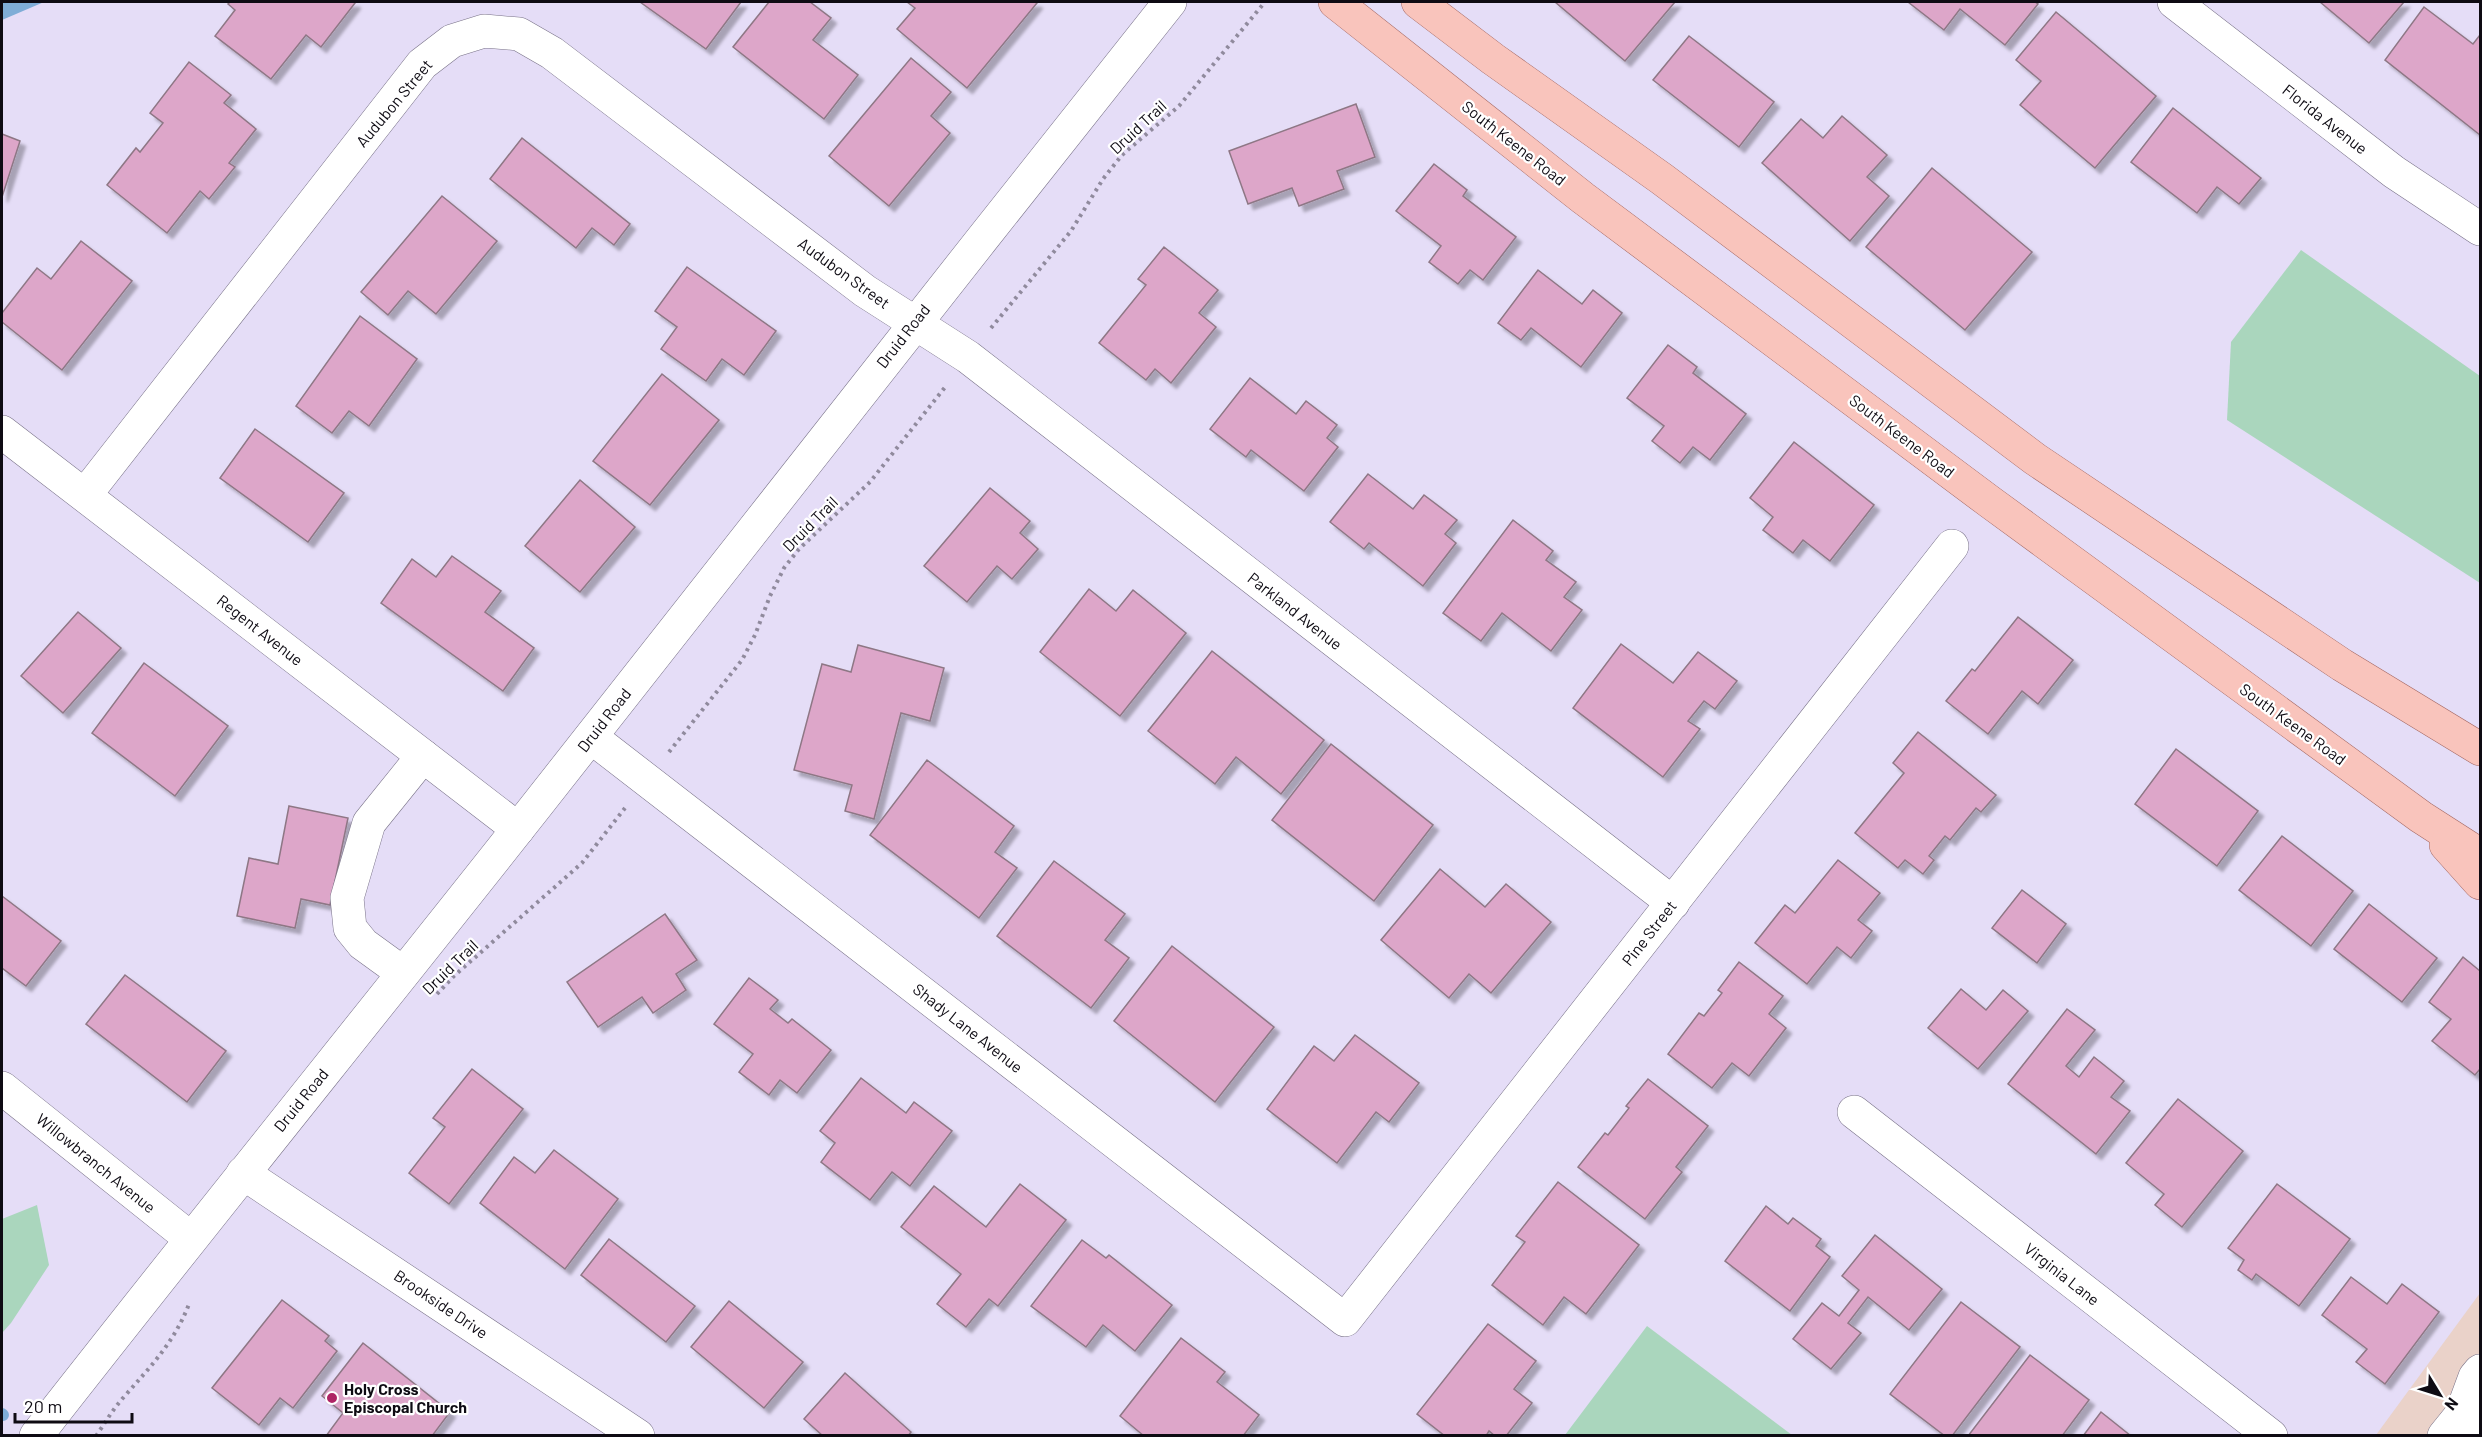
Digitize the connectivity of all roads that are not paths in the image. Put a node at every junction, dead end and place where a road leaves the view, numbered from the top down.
1 (1170, 2) edge
2 (1335, 2) edge
3 (1418, 2) edge
4 (2174, 2) edge
5 (2481, 229) edge
6 (915, 322) junction
7 (2, 432) edge
8 (84, 495) junction
9 (1952, 546) dead end
10 (591, 737) junction
11 (2481, 749) edge
12 (423, 756) junction
13 (2421, 817) junction
14 (518, 829) junction
15 (2481, 855) edge
16 (2481, 883) edge
17 (1673, 903) junction
18 (403, 973) junction
19 (2, 1088) edge
20 (1854, 1112) dead end
21 (243, 1173) junction
22 (190, 1238) junction
23 (1345, 1320) joint
24 (2481, 1371) edge
25 (2462, 1427) edge
26 (36, 1436) edge
27 (638, 1436) edge
28 (2271, 1436) edge

1 - 6 street, Druid Road
2 - 13 main road, South Keene Road
3 - 11 main road
4 - 5 street, Florida Avenue
6 - 8 street, Audubon Street
6 - 10 street, Druid Road
6 - 17 street, Parkland Avenue
7 - 8 street, Regent Avenue
8 - 12 street, Regent Avenue
9 - 17 street, Pine Street
10 - 14 street, Druid Road
10 - 23 street, Shady Lane Avenue
12 - 14 street, Regent Avenue
12 - 18 street
13 - 15 main road, South Keene Road
13 - 16 main road
14 - 18 street, Druid Road
17 - 23 street, Pine Street
18 - 21 street, Druid Road
19 - 22 street, Willowbranch Avenue
20 - 28 street, Virginia Lane
21 - 22 street, Druid Road
21 - 27 street, Brookside Drive
22 - 26 street, Druid Road
24 - 25 street

